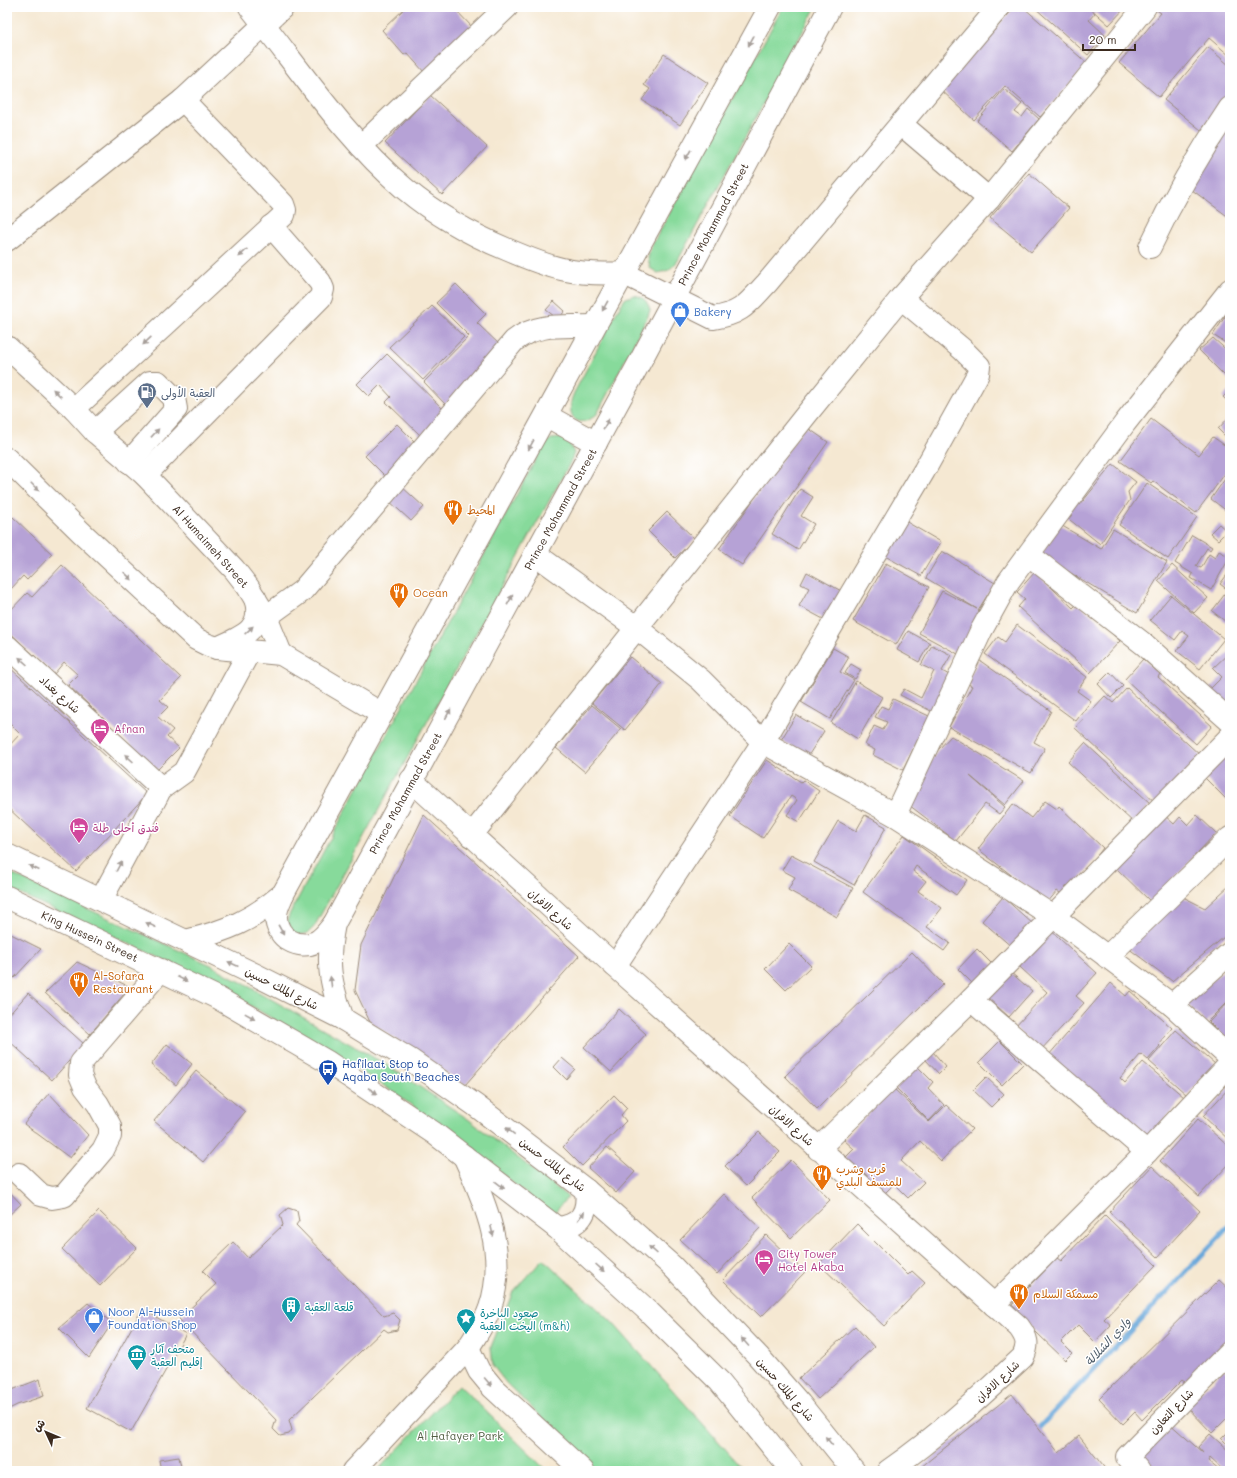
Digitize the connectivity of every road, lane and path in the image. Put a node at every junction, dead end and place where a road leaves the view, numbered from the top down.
1 (250, 7) edge
2 (283, 7) edge
3 (507, 7) edge
4 (770, 7) edge
5 (830, 7) edge
6 (998, 7) edge
7 (1145, 7) edge
8 (264, 24) junction
9 (183, 100) junction
10 (1230, 108) edge
11 (901, 124) junction
12 (361, 146) junction
13 (989, 199) junction
14 (271, 226) junction
15 (7, 240) edge
16 (1150, 247) dead end
17 (623, 273) junction
18 (1230, 290) edge
19 (673, 298) junction
20 (901, 298) junction
21 (594, 326) junction
22 (7, 347) edge
23 (74, 408) junction
24 (546, 416) junction
25 (95, 432) junction
26 (596, 442) junction
27 (7, 459) edge
28 (137, 468) junction
29 (535, 554) junction
30 (1029, 556) junction
31 (254, 596) junction
32 (266, 617) junction
33 (636, 628) junction
34 (7, 646) edge
35 (217, 648) junction
36 (249, 652) junction
37 (280, 654) junction
38 (382, 714) junction
39 (1230, 721) edge
40 (1230, 737) edge
41 (763, 742) junction
42 (411, 780) junction
43 (159, 790) junction
44 (895, 815) junction
45 (471, 836) junction
46 (1230, 838) edge
47 (7, 855) edge
48 (283, 894) junction
49 (7, 897) edge
50 (100, 900) junction
51 (1054, 917) junction
52 (334, 924) junction
53 (186, 941) junction
54 (1230, 953) edge
55 (1108, 957) junction
56 (615, 966) junction
57 (161, 970) junction
58 (971, 1000) junction
59 (1172, 1005) junction
60 (343, 1019) junction
61 (1230, 1058) edge
62 (1230, 1064) edge
63 (818, 1149) junction
64 (1147, 1152) junction
65 (464, 1156) junction
66 (19, 1174) dead end
67 (586, 1190) junction
68 (556, 1228) junction
69 (994, 1305) junction
70 (468, 1348) junction
71 (1230, 1352) edge
72 (353, 1471) edge
73 (583, 1471) edge
74 (792, 1471) edge
75 (854, 1471) edge
76 (888, 1471) edge
77 (1139, 1471) edge

1 - 8 main road
2 - 8 main road
3 - 12 main road
4 -> 17 main road
5 - 19 main road, Prince Mohammad Street
6 - 11 main road
7 - 13 main road
8 - 9 main road
8 - 12 main road
9 - 14 main road
9 - 15 main road
10 - 16 main road
11 - 13 main road
11 - 19 main road
12 - 17 main road
13 - 20 main road
14 -> 23 main road
14 - 28 main road
17 - 19 main road
17 -> 21 main road
18 - 30 main road
26 -> 19 main road, Prince Mohammad Street
20 - 33 main road
20 - 41 main road
21 - 24 main road
21 - 32 main road
23 -> 22 main road, Al Humaimeh Street
23 - 25 main road, Al Humaimeh Street
24 - 26 main road
24 -> 38 main road
25 - 28 main road, Al Humaimeh Street
28 -> 25 main road
26 - 29 main road, Prince Mohammad Street
27 -> 35 main road
28 - 31 main road, Al Humaimeh Street
29 - 33 main road
42 -> 29 main road, Prince Mohammad Street
30 - 39 main road
30 - 44 main road
31 - 32 main road, Al Humaimeh Street
35 -> 31 main road
32 - 37 main road, Al Humaimeh Street
33 - 41 main road
33 - 45 main road
43 -> 34 main road, شارع بغداد
35 - 36 main road
36 - 37 main road
36 - 43 main road
37 - 38 main road
38 - 48 main road
40 - 51 main road
41 - 44 main road
41 - 56 main road
42 - 45 main road, شارع الافران
42 - 52 main road, Prince Mohammad Street
50 -> 43 main road
44 - 51 main road
45 - 56 main road, شارع الافران
46 - 55 main road
50 -> 47 main road
48 -> 52 main road
48 - 53 main road
49 - 57 main road, King Hussein Street
53 -> 50 main road
51 - 55 main road
51 - 58 main road
60 -> 52 main road, Prince Mohammad Street
60 -> 53 main road, شارع الملك حسين
54 - 59 main road
55 - 59 main road
56 - 63 main road, شارع الافران
57 -> 65 main road, King Hussein Street
57 - 66 main road
58 - 63 main road
58 - 64 main road
59 - 61 main road
67 -> 60 main road, شارع الملك حسين
62 - 64 main road
63 - 69 main road, شارع الافران
64 - 69 main road
65 -> 68 main road
65 -> 70 main road
68 -> 67 main road
75 -> 67 main road, شارع الملك حسين
68 -> 74 main road
69 - 76 main road, شارع الافران
70 - 72 main road
70 -> 73 main road
71 - 77 main road, شارع التعاون

